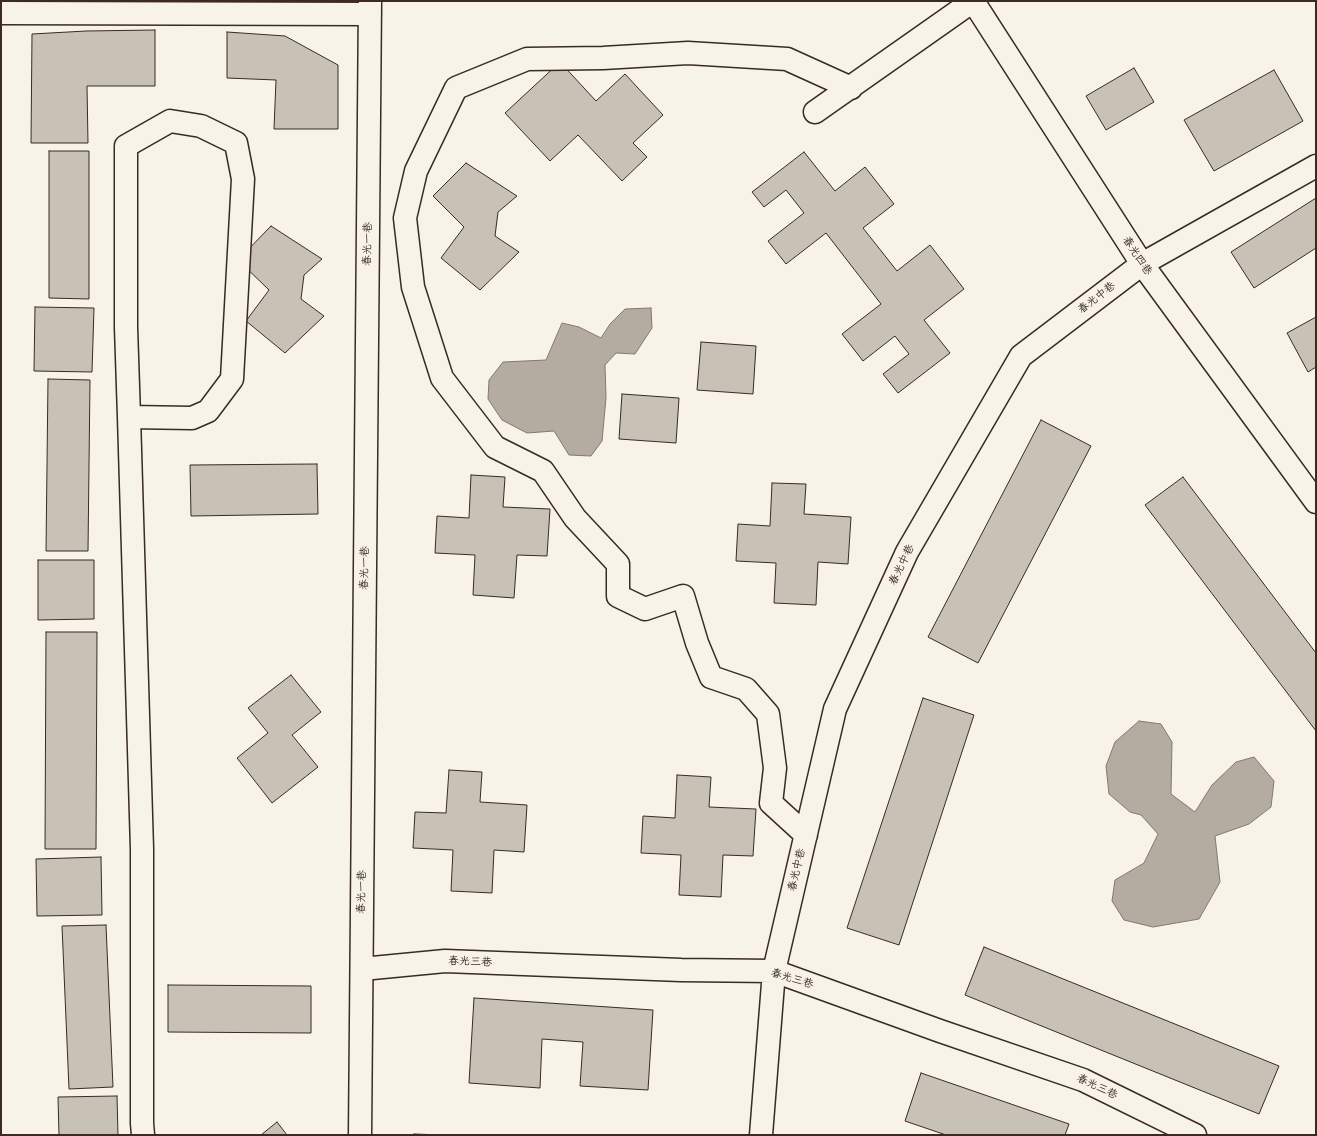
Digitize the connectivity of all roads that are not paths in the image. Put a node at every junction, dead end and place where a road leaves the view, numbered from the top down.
1 (973, 1) edge
2 (370, 7) edge
3 (1, 13) edge
4 (851, 88) junction
5 (815, 112) dead end
6 (1316, 166) edge
7 (1142, 264) junction
8 (128, 418) junction
9 (1316, 502) edge
10 (806, 835) junction
11 (362, 969) junction
12 (774, 971) junction
13 (143, 1135) edge
14 (360, 1135) edge
15 (761, 1135) edge
16 (1195, 1135) edge

1 - 4 street
1 - 7 street, 春光四巷
2 - 3 street
2 - 11 street, 春光一巷
4 - 5 street
4 - 10 street
6 - 7 street, 春光中巷
7 - 9 street, 春光四巷
7 - 10 street, 春光中巷
8 - 8 street
8 - 13 street
10 - 12 street, 春光中巷
11 - 12 street, 春光三巷
11 - 14 street, 春光一巷
12 - 15 street, 春光中巷
12 - 16 street, 春光三巷

